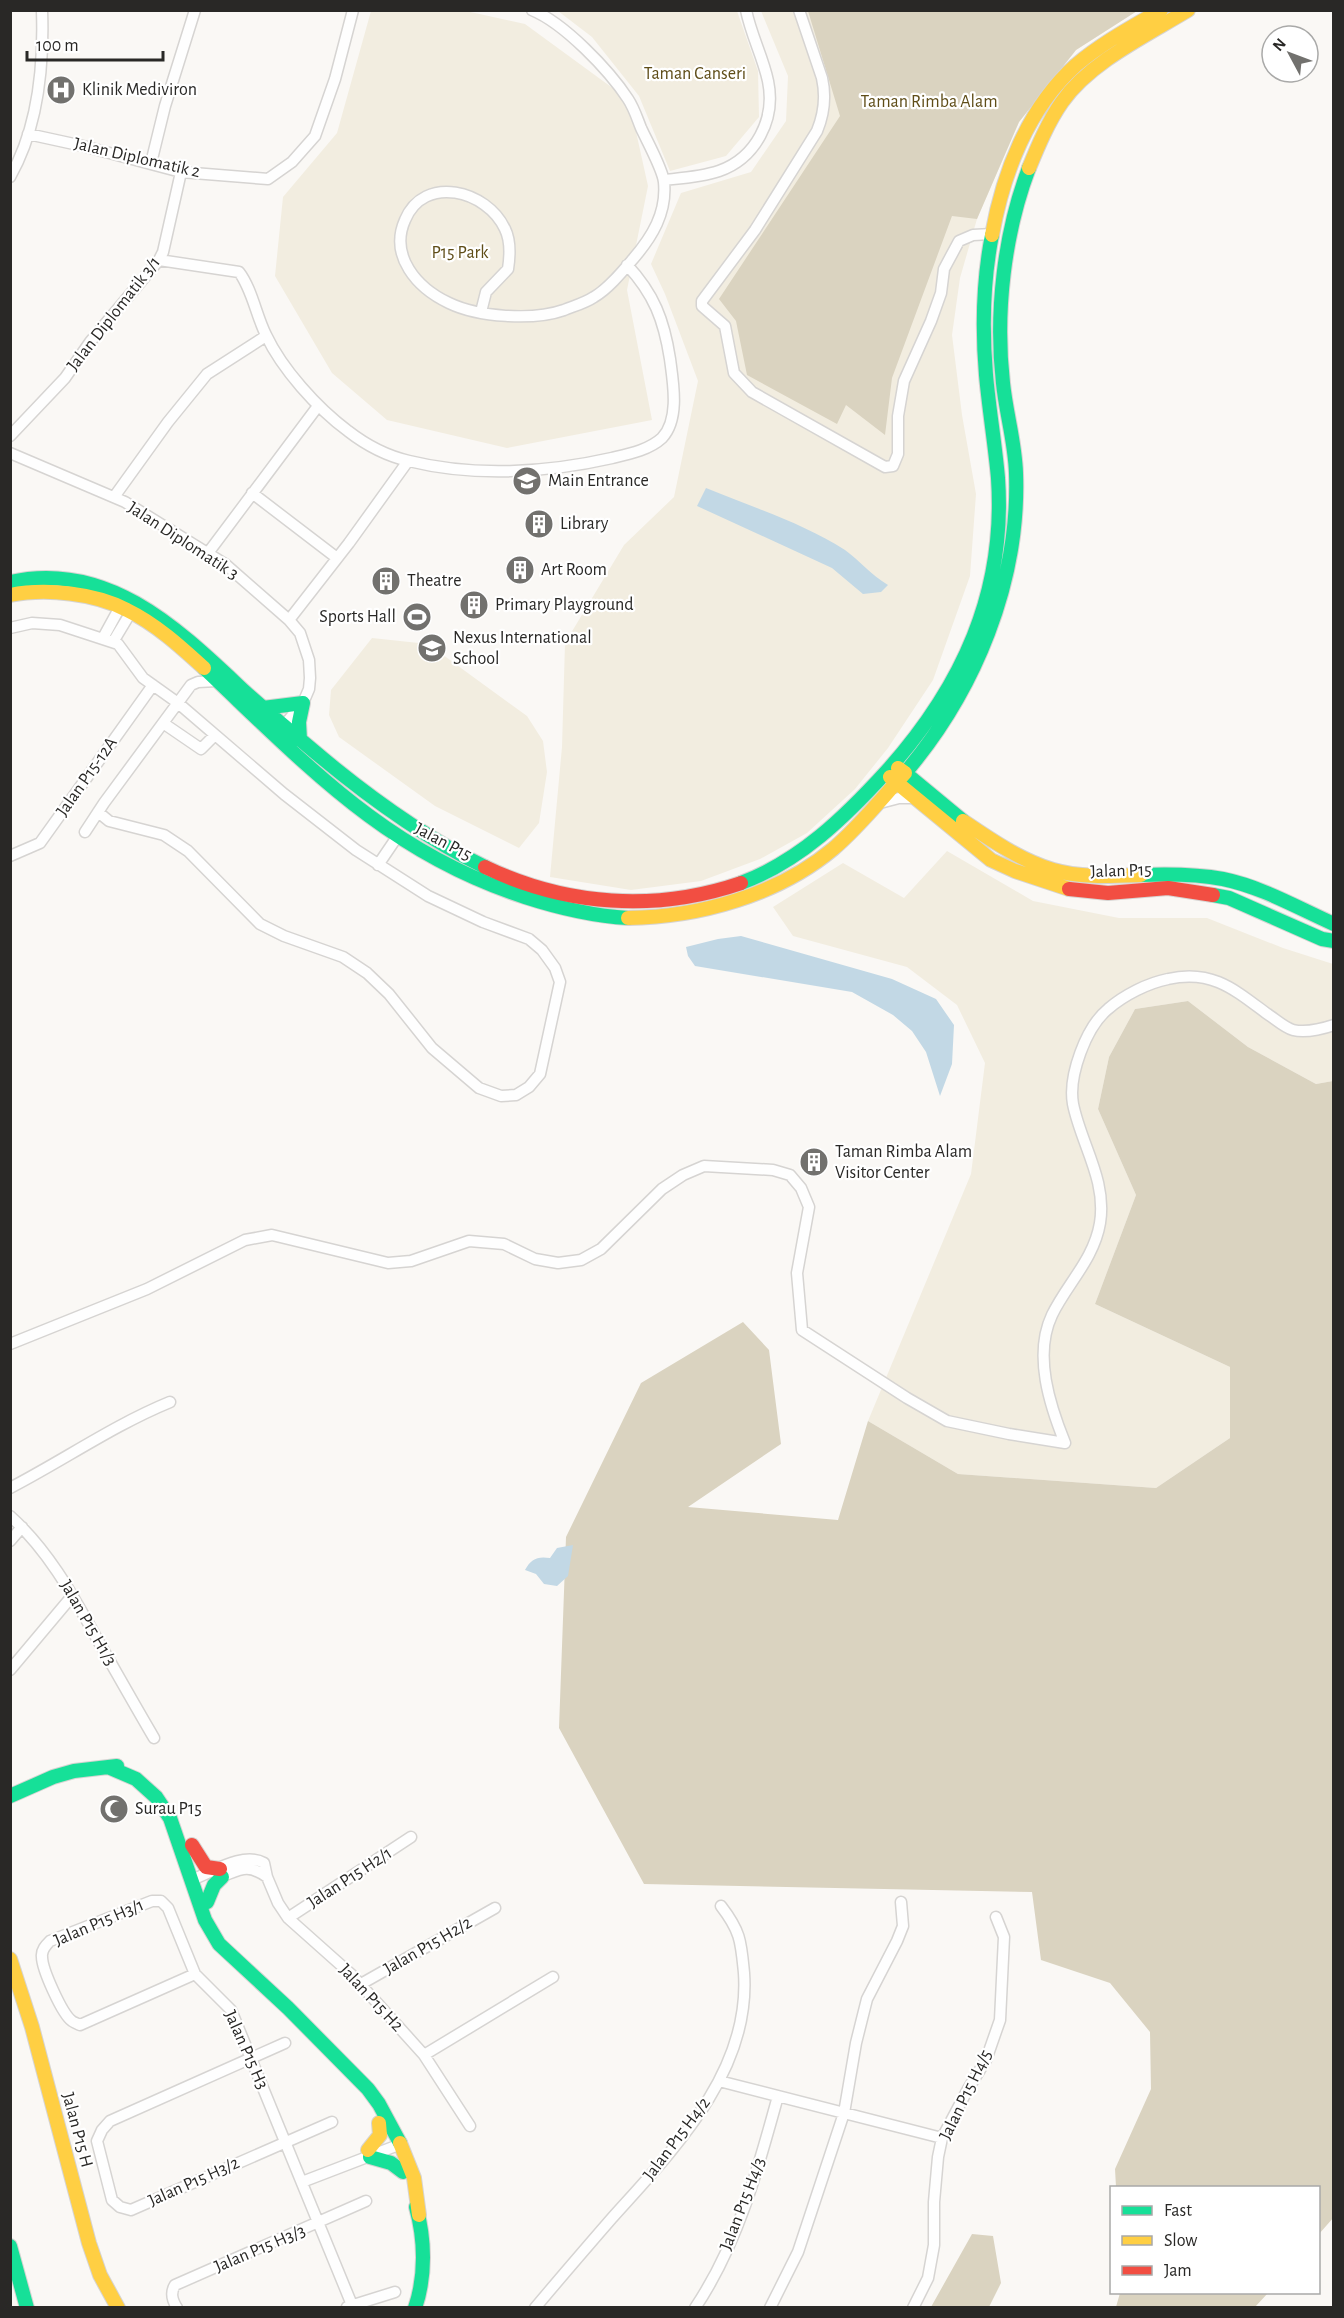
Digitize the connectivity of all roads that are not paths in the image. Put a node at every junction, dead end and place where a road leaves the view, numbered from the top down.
1 (42, 10) edge
2 (195, 10) edge
3 (353, 10) edge
4 (532, 10) edge
5 (746, 10) edge
6 (799, 10) edge
7 (1161, 10) edge
8 (1188, 10) edge
9 (28, 134) junction
10 (151, 163) junction
11 (181, 172) junction
12 (10, 177) edge
13 (664, 180) junction
14 (1003, 184) junction
15 (1023, 187) junction
16 (992, 234) junction
17 (159, 260) junction
18 (627, 265) junction
19 (481, 312) junction
20 (266, 336) junction
21 (318, 406) junction
22 (10, 436) edge
23 (10, 453) edge
24 (408, 461) junction
25 (252, 493) junction
26 (114, 497) junction
27 (208, 553) junction
28 (337, 558) junction
29 (10, 582) edge
30 (10, 595) edge
31 (993, 606) junction
32 (126, 610) junction
33 (289, 620) junction
34 (10, 628) edge
35 (108, 640) junction
36 (217, 681) junction
37 (153, 685) junction
38 (303, 703) junction
39 (178, 704) junction
40 (263, 708) junction
41 (163, 723) junction
42 (279, 731) junction
43 (215, 735) junction
44 (300, 740) junction
45 (918, 758) junction
46 (895, 773) junction
47 (918, 794) junction
48 (876, 804) junction
49 (98, 812) junction
50 (85, 832) dead end
51 (397, 837) junction
52 (10, 856) edge
53 (378, 865) junction
54 (549, 898) junction
55 (1334, 924) edge
56 (1334, 941) edge
57 (1334, 1025) edge
58 (10, 1344) edge
59 (170, 1402) dead end
60 (10, 1488) edge
61 (10, 1516) edge
62 (22, 1527) junction
63 (10, 1541) edge
64 (73, 1595) junction
65 (10, 1670) edge
66 (153, 1738) dead end
67 (108, 1767) junction
68 (10, 1796) edge
69 (411, 1837) dead end
70 (192, 1845) junction
71 (221, 1873) junction
72 (196, 1882) junction
73 (161, 1901) joint
74 (207, 1902) junction
75 (901, 1902) dead end
76 (721, 1906) dead end
77 (495, 1908) dead end
78 (996, 1917) dead end
79 (288, 1918) junction
80 (10, 1959) edge
81 (238, 1962) junction
82 (195, 1974) junction
83 (553, 1977) dead end
84 (361, 1984) junction
85 (285, 2043) dead end
86 (424, 2055) junction
87 (250, 2059) junction
88 (344, 2066) junction
89 (719, 2081) junction
90 (778, 2096) junction
91 (844, 2113) junction
92 (332, 2122) dead end
93 (380, 2123) junction
94 (470, 2126) dead end
95 (942, 2138) junction
96 (285, 2142) junction
97 (396, 2142) junction
98 (369, 2154) junction
99 (402, 2172) junction
100 (301, 2179) junction
101 (366, 2201) dead end
102 (419, 2215) junction
103 (318, 2223) junction
104 (10, 2246) edge
105 (10, 2275) edge
106 (395, 2292) dead end
107 (349, 2306) edge
108 (17, 2307) edge
109 (27, 2307) edge
110 (118, 2307) edge
111 (177, 2307) edge
112 (415, 2307) edge
113 (535, 2307) edge
114 (695, 2307) edge
115 (770, 2307) edge
116 (913, 2307) edge

1 - 9 street
2 - 10 street
3 - 11 street, Jalan Diplomatik 2
4 - 13 street
5 - 13 street
6 - 16 street
7 - 14 street
8 - 15 street
9 - 10 street, Jalan Diplomatik 2
9 - 12 street
10 - 11 street, Jalan Diplomatik 2
11 - 17 street, Jalan Diplomatik 3/1
13 - 18 street
14 - 15 street
14 - 16 street
15 - 31 street
16 - 31 street
17 - 20 street
17 - 22 street, Jalan Diplomatik 3/1
18 - 19 street
18 - 24 street
19 - 19 street
20 - 21 street
20 - 26 street
21 - 24 street
21 - 25 street
23 - 26 street, Jalan Diplomatik 3
24 - 28 street
25 - 27 street
25 - 28 street
26 - 27 street, Jalan Diplomatik 3
27 - 33 street, Jalan Diplomatik 3
28 - 33 street
29 - 40 street, Jalan P15
30 - 32 street, Jalan P15
31 - 45 street
31 - 46 street
32 - 35 street
32 - 36 street, Jalan P15
33 - 38 street, Jalan Diplomatik 3
34 - 35 street
35 - 37 street
36 - 39 street
36 - 42 street, Jalan P15
37 - 39 street
37 - 52 street, Jalan P15-12A
38 - 40 street
38 - 42 street, Jalan Diplomatik 3
38 - 44 street
39 - 41 street
39 - 43 street
40 - 42 street, Jalan P15
41 - 43 street
41 - 49 street
42 - 44 street, Jalan P15
42 - 51 street, Jalan P15
43 - 53 street
44 - 54 street, Jalan P15
45 - 46 street
45 - 47 street
46 - 47 street, Jalan P15
46 - 48 street, Jalan P15
46 - 54 street, Jalan P15
47 - 48 street
47 - 55 street, Jalan P15
47 - 56 street, Jalan P15
48 - 54 street, Jalan P15
49 - 50 street
49 - 53 street
51 - 53 street
51 - 54 street, Jalan P15
57 - 58 street
59 - 60 street
61 - 62 street, Jalan P15 H1/3
62 - 63 street
62 - 64 street, Jalan P15 H1/3
64 - 65 street
64 - 66 street, Jalan P15 H1/3
67 - 68 street
67 - 70 street
67 - 72 street
69 - 79 street, Jalan P15 H2/1
70 - 71 street
70 - 72 street
71 - 72 street, Jalan P15 H2
71 - 74 street
71 - 79 street, Jalan P15 H2
72 - 74 street
72 - 81 street
73 - 82 street, Jalan P15 H3
73 - 82 street, Jalan P15 H3/1
74 - 81 street
75 - 91 street
76 - 89 street, Jalan P15 H4/2
77 - 84 street, Jalan P15 H2/2
78 - 95 street, Jalan P15 H4/5
79 - 84 street, Jalan P15 H2
80 - 110 street, Jalan P15 H
81 - 88 street
82 - 87 street, Jalan P15 H3
83 - 86 street
84 - 86 street, Jalan P15 H2
85 - 87 street, Jalan P15 H3/2
86 - 94 street, Jalan P15 H2
87 - 96 street, Jalan P15 H3
87 - 96 street, Jalan P15 H3/2
88 - 93 street
88 - 97 street
89 - 90 street
89 - 113 street, Jalan P15 H4/2
90 - 91 street
90 - 114 street, Jalan P15 H4/3
91 - 95 street
91 - 115 street
92 - 96 street, Jalan P15 H3/2
93 - 97 street
93 - 98 street
95 - 116 street, Jalan P15 H4/5
96 - 100 street, Jalan P15 H3
97 - 98 street
97 - 99 street
97 - 102 street
98 - 99 street
98 - 100 street
99 - 102 street
100 - 103 street, Jalan P15 H3
101 - 103 street, Jalan P15 H3/3
102 - 112 street
103 - 107 street, Jalan P15 H3
103 - 111 street, Jalan P15 H3/3
104 - 109 street
105 - 108 street
106 - 107 street

